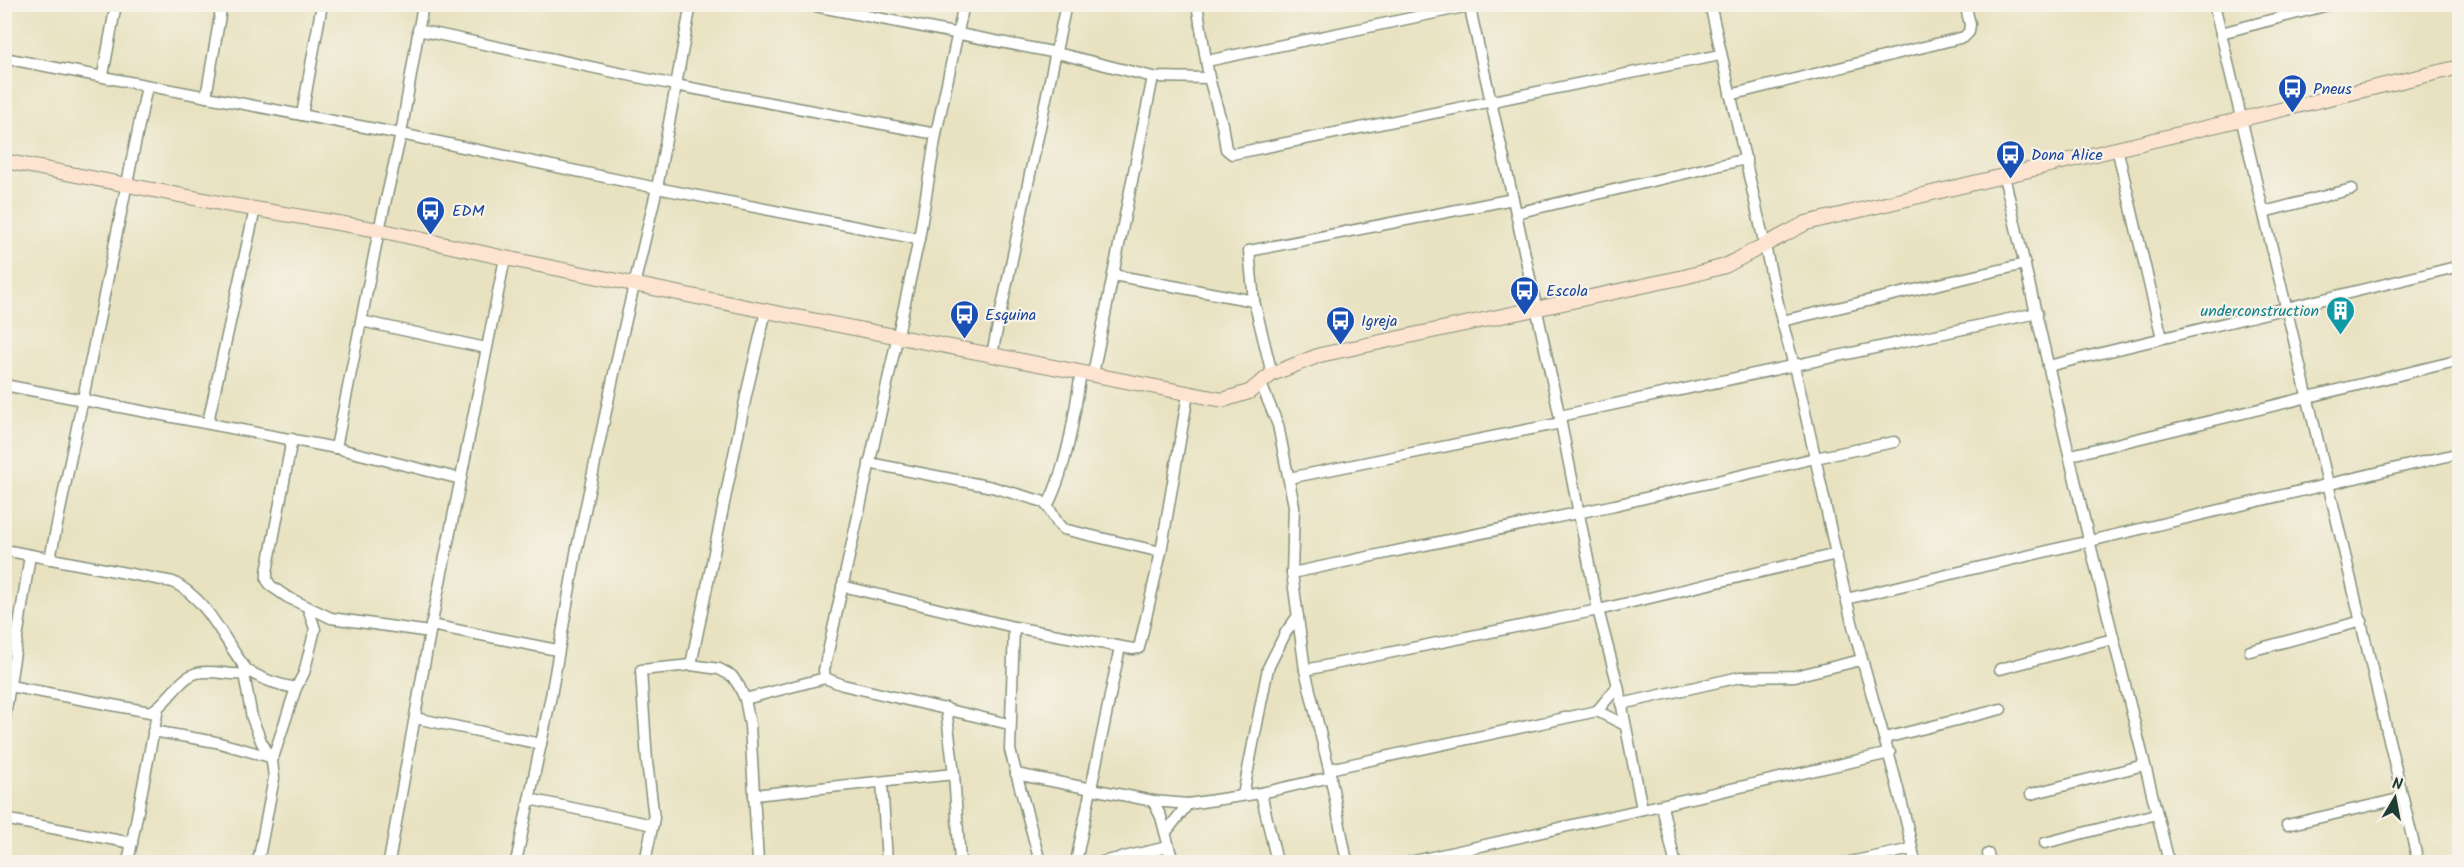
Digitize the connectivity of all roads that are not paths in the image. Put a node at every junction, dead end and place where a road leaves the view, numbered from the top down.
1 (116, 4) edge
2 (222, 4) edge
3 (322, 4) edge
4 (423, 4) edge
5 (691, 4) edge
6 (805, 4) edge
7 (964, 4) edge
8 (1066, 4) edge
9 (1197, 4) edge
10 (1710, 4) edge
11 (1965, 4) edge
12 (2214, 4) edge
13 (2332, 4) edge
14 (1472, 5) edge
15 (854, 10) edge
16 (418, 30) junction
17 (2221, 33) junction
18 (958, 35) junction
19 (1057, 54) junction
20 (1720, 55) junction
21 (4, 58) edge
22 (1207, 61) junction
23 (2460, 67) edge
24 (103, 75) junction
25 (1153, 77) junction
26 (1209, 78) junction
27 (675, 85) junction
28 (147, 86) junction
29 (1730, 95) junction
30 (206, 97) junction
31 (1491, 101) junction
32 (302, 115) junction
33 (2241, 119) junction
34 (400, 134) junction
35 (936, 134) junction
36 (2117, 148) junction
37 (1746, 159) junction
38 (4, 161) edge
39 (2004, 176) junction
40 (127, 186) junction
41 (657, 188) junction
42 (2352, 189) dead end
43 (1514, 199) junction
44 (255, 209) junction
45 (2264, 212) junction
46 (1516, 213) junction
47 (379, 230) junction
48 (919, 238) junction
49 (1766, 245) junction
50 (505, 258) junction
51 (2025, 264) junction
52 (2460, 266) edge
53 (1113, 275) junction
54 (634, 283) junction
55 (1254, 301) junction
56 (1536, 308) junction
57 (2287, 310) junction
58 (766, 311) junction
59 (2037, 313) junction
60 (361, 321) junction
61 (1782, 321) junction
62 (896, 336) junction
63 (2162, 338) junction
64 (486, 348) junction
65 (992, 354) junction
66 (2460, 360) edge
67 (1794, 365) junction
68 (2048, 366) junction
69 (1087, 373) junction
70 (1272, 374) junction
71 (1261, 384) junction
72 (4, 386) edge
73 (1188, 394) junction
74 (2307, 396) junction
75 (81, 400) junction
76 (1561, 420) junction
77 (208, 422) junction
78 (292, 439) junction
79 (1894, 442) dead end
80 (336, 448) junction
81 (2460, 453) edge
82 (2070, 455) junction
83 (1815, 458) junction
84 (869, 463) junction
85 (1289, 478) junction
86 (461, 479) junction
87 (2328, 484) junction
88 (1048, 505) junction
89 (1578, 513) junction
90 (2089, 540) junction
91 (4, 550) edge
92 (1161, 552) junction
93 (1837, 554) junction
94 (30, 555) junction
95 (51, 559) junction
96 (1292, 573) junction
97 (842, 586) junction
98 (1846, 599) junction
99 (308, 608) junction
100 (1598, 610) junction
101 (1298, 616) junction
102 (331, 618) junction
103 (2362, 621) junction
104 (1014, 627) junction
105 (431, 628) junction
106 (315, 629) junction
107 (2113, 639) junction
108 (1120, 647) junction
109 (557, 651) junction
110 (2250, 651) dead end
111 (1861, 660) junction
112 (691, 665) junction
113 (2000, 669) dead end
114 (1305, 670) junction
115 (246, 672) junction
116 (230, 676) junction
117 (825, 678) junction
118 (8, 686) edge
119 (1618, 686) junction
120 (296, 688) junction
121 (247, 691) junction
122 (745, 699) junction
123 (1621, 704) junction
124 (946, 708) junction
125 (158, 709) junction
126 (2001, 710) dead end
127 (1597, 711) junction
128 (415, 718) junction
129 (4, 723) edge
130 (1009, 724) junction
131 (1625, 725) junction
132 (153, 730) junction
133 (1885, 738) junction
134 (540, 744) junction
135 (1890, 753) junction
136 (271, 759) junction
137 (2144, 765) junction
138 (1330, 773) junction
139 (954, 774) junction
140 (1016, 774) junction
141 (882, 782) junction
142 (1093, 788) junction
143 (1261, 793) junction
144 (2031, 794) dead end
145 (754, 795) junction
146 (1244, 795) junction
147 (2403, 798) junction
148 (529, 799) junction
149 (1153, 801) junction
150 (1188, 804) junction
151 (1662, 806) junction
152 (1642, 809) junction
153 (2156, 814) junction
154 (4, 819) edge
155 (653, 825) junction
156 (2287, 825) dead end
157 (1166, 832) junction
158 (132, 843) junction
159 (2044, 843) dead end
160 (1168, 847) junction
161 (1912, 849) junction
162 (128, 862) edge
163 (258, 862) edge
164 (389, 862) edge
165 (516, 862) edge
166 (645, 862) edge
167 (758, 862) edge
168 (887, 862) edge
169 (960, 862) edge
170 (1040, 862) edge
171 (1076, 862) edge
172 (1102, 862) edge
173 (1173, 862) edge
174 (1276, 862) edge
175 (1347, 862) edge
176 (1410, 862) edge
177 (1675, 862) edge
178 (1850, 862) edge
179 (1915, 862) edge
180 (2169, 862) edge
181 (2418, 862) edge

1 - 24 street
2 - 30 street
3 - 32 street
4 - 16 street
5 - 27 street
6 - 15 street
7 - 18 street
8 - 19 street
9 - 22 street
10 - 20 street
11 - 29 street
12 - 17 street
13 - 17 street
14 - 22 street
14 - 31 street
15 - 18 street
16 - 27 street
16 - 34 street
17 - 33 street
18 - 19 street
18 - 35 street
19 - 25 street
19 - 65 street
20 - 29 street
20 - 31 street
21 - 24 street
22 - 26 street
23 - 33 street
24 - 28 street
25 - 26 street
25 - 53 street
26 - 31 street
27 - 35 street
27 - 41 street
28 - 30 street
28 - 40 street
29 - 37 street
30 - 32 street
31 - 43 street
32 - 34 street
33 - 36 street
33 - 45 street
34 - 41 street
34 - 47 street
35 - 48 street
36 - 39 street
36 - 63 street
37 - 46 street
37 - 49 street
38 - 40 street
39 - 49 street
39 - 51 street
40 - 44 street
40 - 75 street
41 - 48 street
41 - 54 street
42 - 45 street
43 - 46 street
43 - 55 street
44 - 47 street
44 - 77 street
45 - 57 street
46 - 56 street
47 - 50 street
47 - 60 street
48 - 62 street
49 - 56 street
49 - 61 street
50 - 54 street
50 - 64 street
51 - 59 street
51 - 61 street
52 - 57 street
53 - 55 street
53 - 69 street
54 - 58 street
54 - 109 street
55 - 70 street
56 - 70 street
56 - 76 street
57 - 63 street
57 - 74 street
58 - 62 street
58 - 112 street
59 - 67 street
59 - 68 street
60 - 64 street
60 - 80 street
61 - 67 street
62 - 65 street
62 - 84 street
63 - 68 street
64 - 86 street
65 - 69 street
66 - 74 street
67 - 76 street
67 - 83 street
68 - 82 street
69 - 73 street
69 - 88 street
70 - 71 street
71 - 73 street
71 - 85 street
72 - 75 street
73 - 92 street
74 - 82 street
74 - 87 street
75 - 77 street
75 - 95 street
76 - 85 street
76 - 89 street
77 - 78 street
78 - 80 street
78 - 99 street
79 - 83 street
80 - 86 street
81 - 87 street
82 - 90 street
83 - 89 street
83 - 93 street
84 - 88 street
84 - 97 street
85 - 96 street
86 - 105 street
87 - 90 street
87 - 103 street
88 - 92 street
89 - 96 street
89 - 100 street
90 - 98 street
90 - 107 street
91 - 94 street
92 - 108 street
93 - 98 street
93 - 100 street
94 - 95 street
94 - 118 street
95 - 115 street
96 - 101 street
97 - 104 street
97 - 117 street
98 - 111 street
99 - 102 street
99 - 106 street
100 - 114 street
100 - 119 street
101 - 114 street
101 - 146 street
102 - 105 street
102 - 106 street
103 - 110 street
103 - 147 street
104 - 108 street
104 - 130 street
105 - 109 street
105 - 128 street
106 - 120 street
107 - 113 street
107 - 137 street
108 - 142 street
109 - 134 street
111 - 123 street
111 - 133 street
112 - 122 street
112 - 155 street
114 - 138 street
115 - 116 street
115 - 120 street
115 - 121 street
116 - 121 street
116 - 125 street
117 - 122 street
117 - 124 street
118 - 125 street
118 - 129 street
119 - 123 street
119 - 127 street
120 - 136 street
121 - 136 street
122 - 145 street
123 - 131 street
124 - 130 street
124 - 139 street
125 - 132 street
126 - 133 street
127 - 131 street
127 - 138 street
128 - 134 street
128 - 164 street
130 - 140 street
131 - 152 street
132 - 136 street
132 - 158 street
133 - 135 street
134 - 148 street
135 - 151 street
135 - 161 street
136 - 163 street
137 - 144 street
137 - 153 street
138 - 143 street
138 - 175 street
139 - 141 street
139 - 169 street
140 - 142 street
140 - 170 street
141 - 145 street
141 - 168 street
142 - 149 street
142 - 171 street
143 - 146 street
143 - 174 street
145 - 167 street
146 - 150 street
147 - 156 street
147 - 181 street
148 - 155 street
148 - 165 street
149 - 150 street
149 - 157 street
150 - 157 street
151 - 152 street
151 - 177 street
152 - 176 street
153 - 159 street
153 - 180 street
154 - 158 street
155 - 166 street
157 - 160 street
158 - 162 street
160 - 172 street
160 - 173 street
161 - 178 street
161 - 179 street

